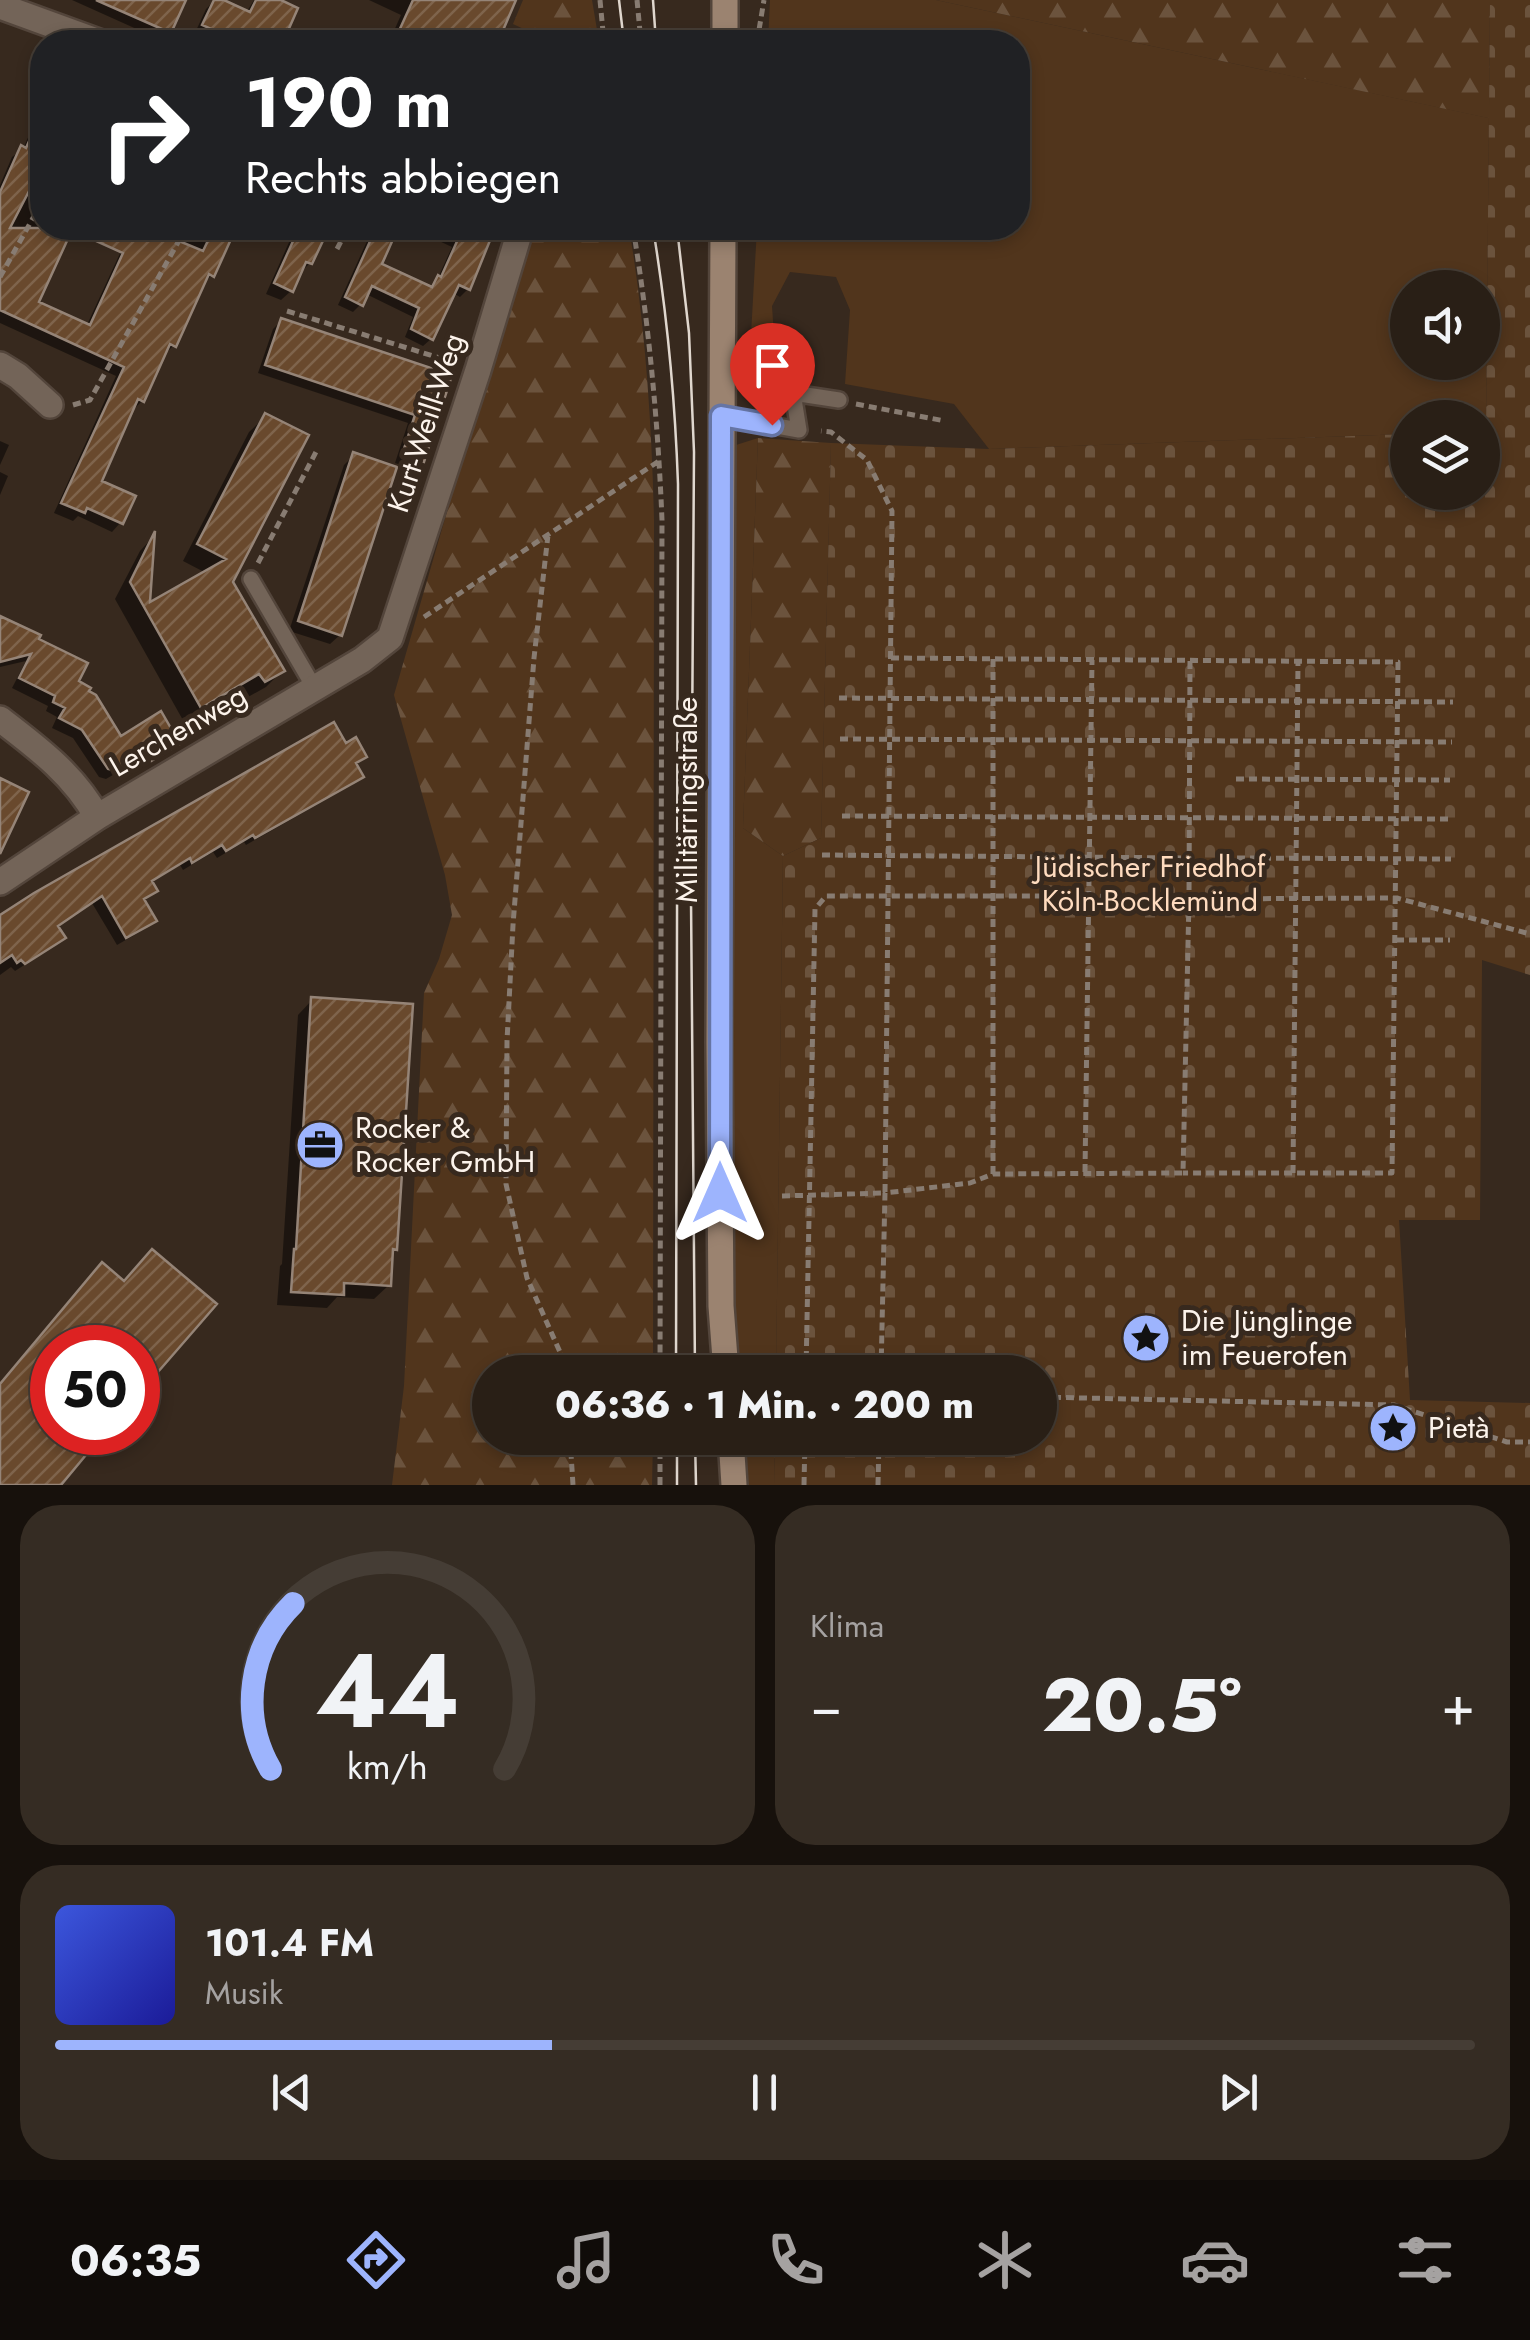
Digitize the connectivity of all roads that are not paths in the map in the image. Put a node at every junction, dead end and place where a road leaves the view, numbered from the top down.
1 (726, 0) edge
2 (12, 6) edge
3 (70, 30) edge
4 (725, 30) edge
5 (517, 240) edge
6 (723, 240) edge
7 (0, 365) edge
8 (838, 400) road end
9 (50, 405) road end
10 (721, 416) junction
11 (252, 579) road end
12 (390, 638) joint
13 (315, 688) junction
14 (0, 720) edge
15 (97, 817) junction
16 (0, 882) edge
17 (725, 1355) edge
18 (731, 1455) edge
19 (734, 1485) edge

1 - 4 main road
2 - 3 street
5 - 12 street, Kurt-Weill-Weg
6 - 10 main road, Militärringstraße
7 - 9 street
8 - 10 lane
10 - 17 main road, Militärringstraße
11 - 13 lane
12 - 13 street, Lerchenweg
13 - 15 street, Lerchenweg
14 - 15 street
15 - 16 street, Lerchenweg
18 - 19 main road

